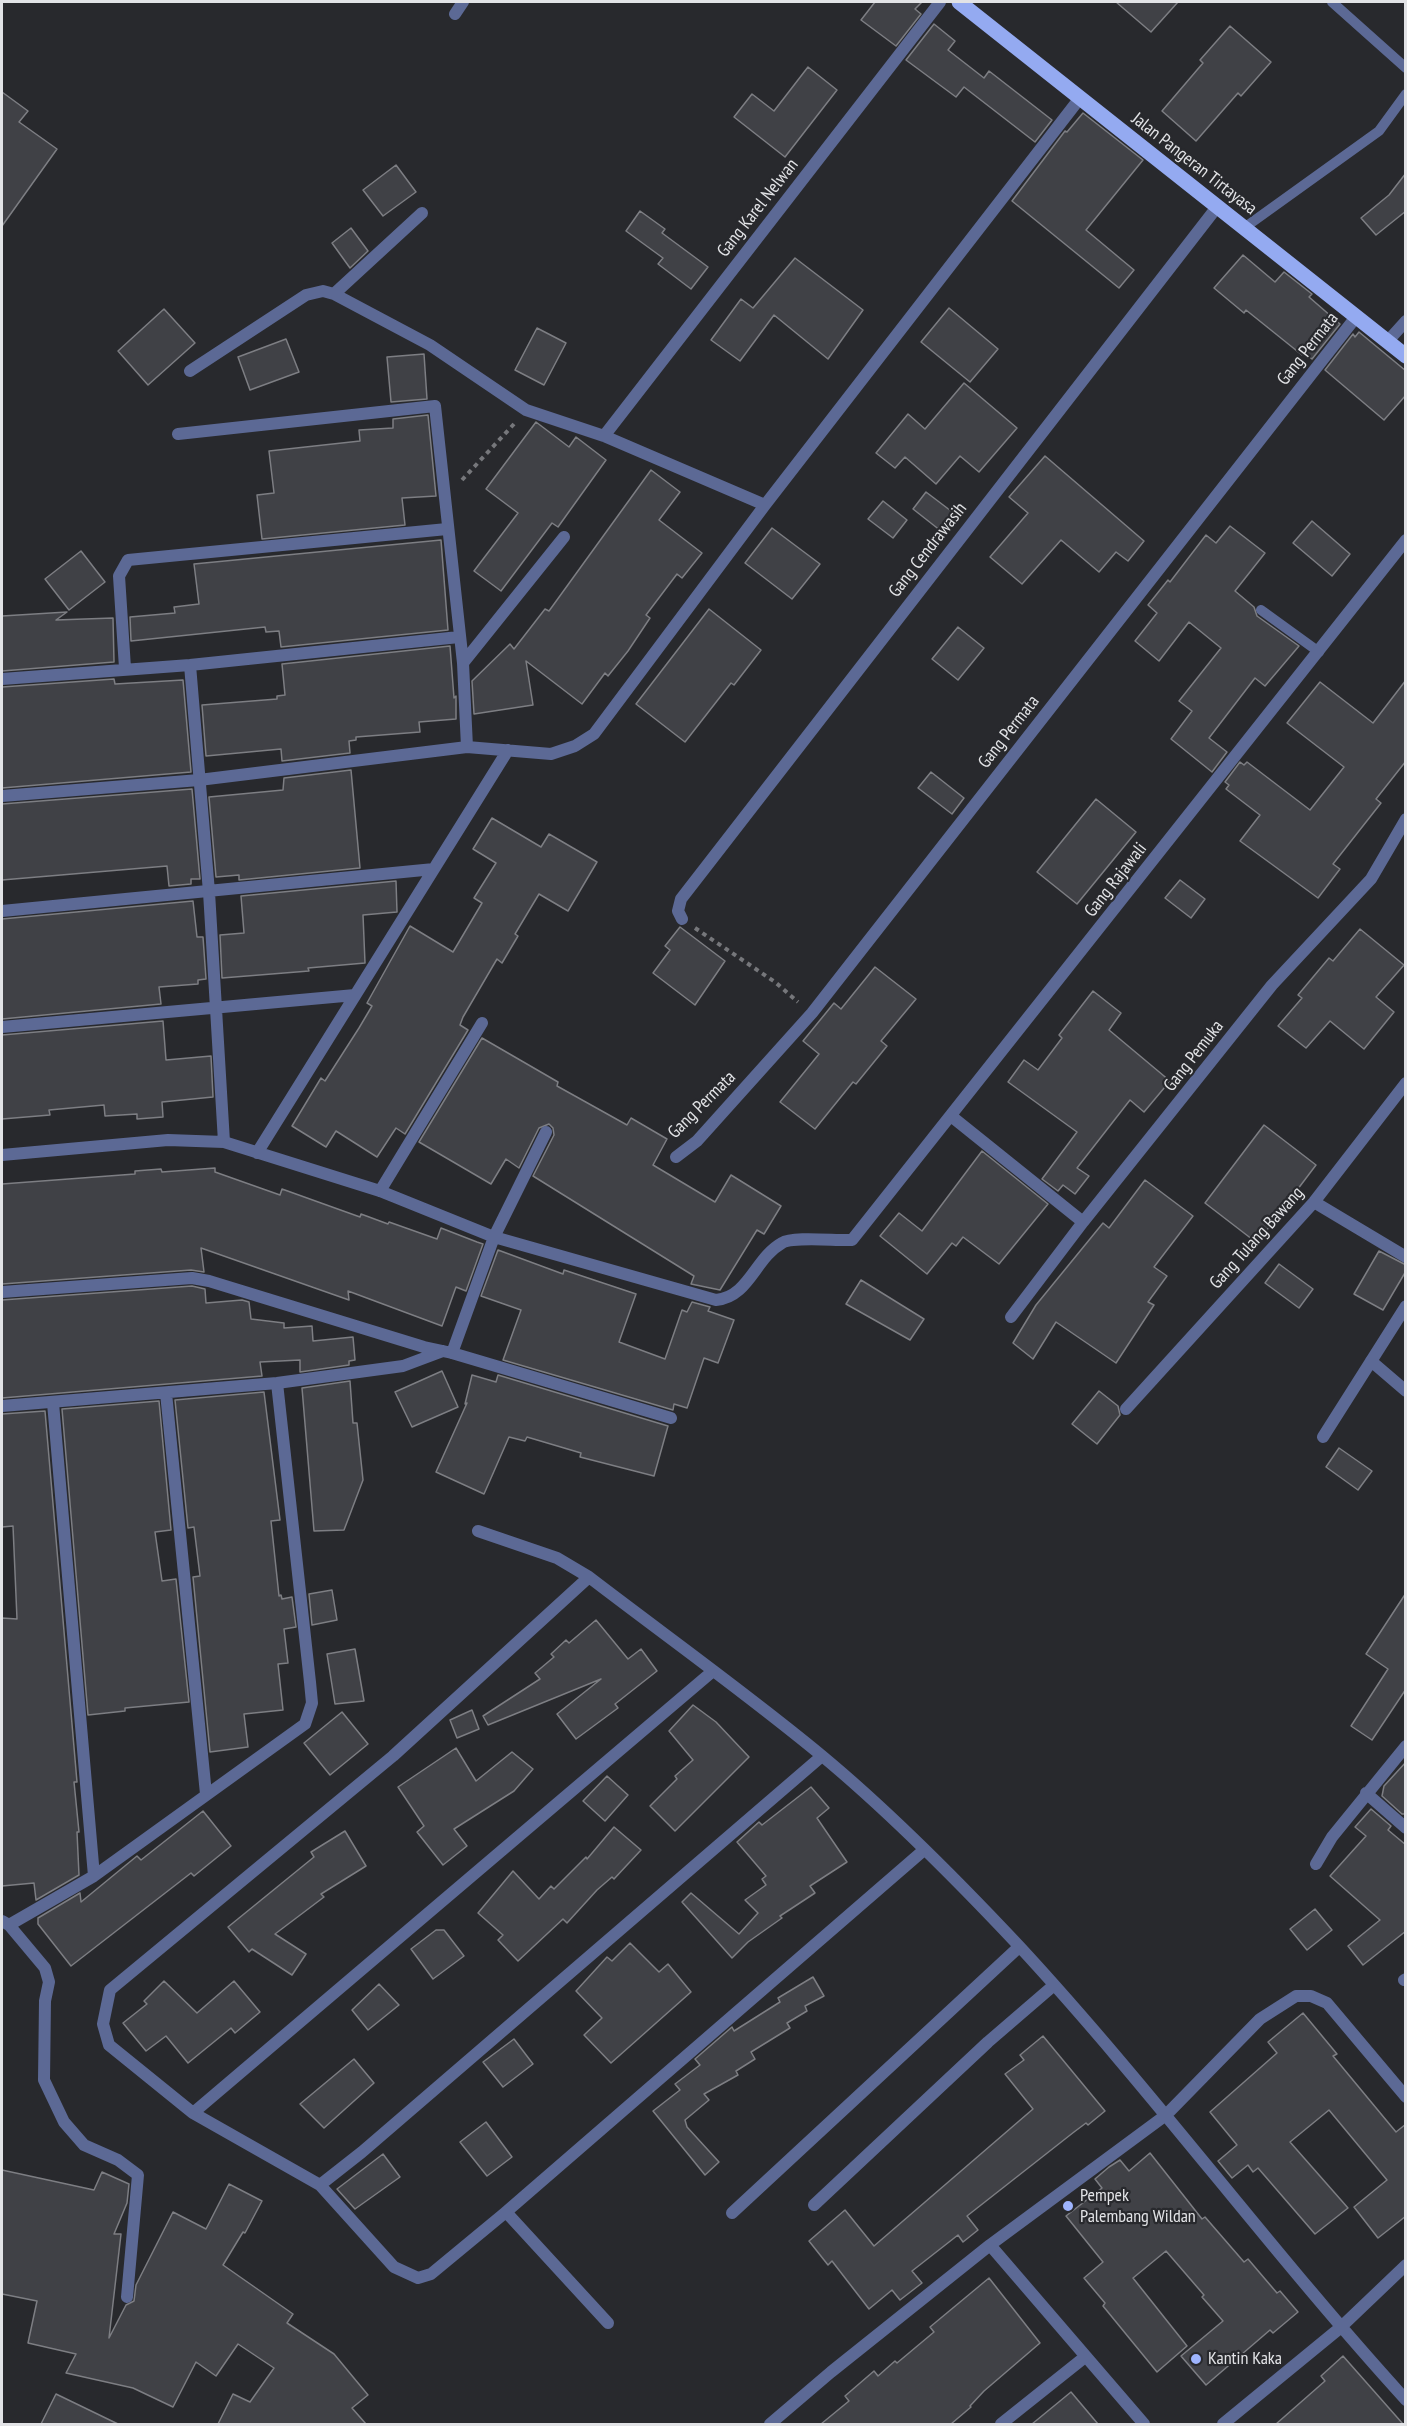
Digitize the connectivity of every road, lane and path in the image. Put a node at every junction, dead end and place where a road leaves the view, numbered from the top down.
1 (463, 2) edge
2 (940, 2) edge
3 (959, 2) edge
4 (1332, 2) edge
5 (455, 14) dead end
6 (1406, 68) edge
7 (1406, 94) edge
8 (1080, 98) junction
9 (1217, 207) junction
10 (422, 213) dead end
11 (1245, 228) junction
12 (334, 294) junction
13 (1356, 317) junction
14 (1406, 321) edge
15 (1387, 342) junction
16 (1406, 356) edge
17 (190, 371) dead end
18 (526, 410) junction
19 (178, 434) dead end
20 (604, 436) junction
21 (446, 497) junction
22 (765, 505) junction
23 (447, 529) junction
24 (564, 537) dead end
25 (1406, 540) edge
26 (1261, 610) dead end
27 (459, 638) junction
28 (1319, 652) junction
29 (463, 663) junction
30 (190, 665) junction
31 (125, 668) junction
32 (2, 679) edge
33 (467, 747) junction
34 (508, 750) junction
35 (199, 780) junction
36 (2, 796) edge
37 (1404, 824) edge
38 (434, 869) junction
39 (209, 892) junction
40 (2, 911) edge
41 (682, 919) joint
42 (355, 995) junction
43 (218, 1008) junction
44 (812, 1013) junction
45 (482, 1023) dead end
46 (2, 1027) edge
47 (1406, 1083) edge
48 (951, 1116) junction
49 (546, 1132) dead end
50 (224, 1142) junction
51 (257, 1153) junction
52 (2, 1155) edge
53 (676, 1156) dead end
54 (380, 1191) junction
55 (1314, 1202) junction
56 (1083, 1222) junction
57 (494, 1237) junction
58 (1406, 1257) edge
59 (2, 1292) edge
60 (1406, 1306) edge
61 (1011, 1317) dead end
62 (448, 1352) junction
63 (1371, 1361) junction
64 (277, 1383) junction
65 (1406, 1391) edge
66 (166, 1393) junction
67 (53, 1403) junction
68 (2, 1406) edge
69 (1126, 1409) dead end
70 (671, 1418) dead end
71 (1323, 1437) dead end
72 (478, 1531) dead end
73 (589, 1577) junction
74 (713, 1671) junction
75 (1406, 1746) edge
76 (822, 1756) junction
77 (1366, 1793) junction
78 (206, 1794) junction
79 (1406, 1828) edge
80 (924, 1850) junction
81 (1316, 1864) dead end
82 (94, 1876) junction
83 (5, 1923) edge
84 (1019, 1947) junction
85 (1053, 1986) junction
86 (1406, 2097) edge
87 (193, 2113) junction
88 (1166, 2115) junction
89 (320, 2186) junction
90 (814, 2205) dead end
91 (506, 2212) junction
92 (732, 2213) dead end
93 (990, 2245) junction
94 (1406, 2265) edge
95 (127, 2298) dead end
96 (608, 2323) dead end
97 (1340, 2328) junction
98 (1085, 2356) junction
99 (1406, 2400) edge
100 (770, 2424) edge
101 (1001, 2424) edge
102 (1144, 2424) edge
103 (1223, 2424) edge

1 - 5 street
2 - 20 street, Gang Karel Nelwan
3 - 8 main road, Jalan Pangeran Tirtayasa
4 - 6 lane
7 - 11 lane
8 - 9 main road, Jalan Pangeran Tirtayasa
8 - 22 street
9 - 11 main road, Jalan Pangeran Tirtayasa
9 - 41 street, Gang Cendrawasih
10 - 12 street
11 - 13 main road, Jalan Pangeran Tirtayasa
12 - 17 street
12 - 18 street
13 - 15 main road, Jalan Pangeran Tirtayasa
13 - 44 street, Gang Permata
14 - 15 street
15 - 16 main road, Jalan Pangeran Tirtayasa
18 - 20 street
18 - 21 path
19 - 21 street
20 - 22 street
21 - 23 street
22 - 34 street
23 - 27 street
23 - 31 street
24 - 29 street
25 - 28 street, Gang Rajawali
26 - 28 lane
27 - 29 street
27 - 30 street
28 - 48 street, Gang Rajawali
29 - 33 street
30 - 31 street
30 - 35 street
31 - 32 street
33 - 34 street
33 - 35 street
34 - 38 street
35 - 36 street
35 - 39 street
37 - 56 street, Gang Pemuka
38 - 39 street
38 - 42 street
39 - 40 street
39 - 43 street
41 - 44 path
42 - 43 street
42 - 51 street
43 - 46 street
43 - 50 street
44 - 53 street, Gang Permata
45 - 54 street
47 - 55 street, Gang Tulang Bawang
48 - 56 street
48 - 57 street, Gang Rajawali
49 - 57 street
50 - 51 street
50 - 52 street
51 - 54 street
54 - 57 street
55 - 58 street
55 - 69 street, Gang Tulang Bawang
56 - 61 street, Gang Pemuka
57 - 62 street
59 - 62 street
60 - 63 street
62 - 64 street
62 - 70 street
63 - 65 street
63 - 71 street
64 - 66 street
64 - 78 street
66 - 67 street
66 - 78 street
67 - 68 street
67 - 82 street
72 - 73 street
73 - 74 street
73 - 87 street
74 - 76 street
74 - 87 street
75 - 77 street
76 - 80 street
76 - 89 street
77 - 79 street
77 - 81 street
78 - 82 street
80 - 84 street
80 - 91 street
82 - 83 street
83 - 95 street
84 - 85 street
84 - 92 street
85 - 88 street
85 - 90 street
86 - 88 street
87 - 89 street
88 - 93 street
88 - 97 street
89 - 91 street
91 - 96 street
93 - 98 street
93 - 100 street
94 - 97 street
97 - 99 street
97 - 103 street
98 - 101 street
98 - 102 street

